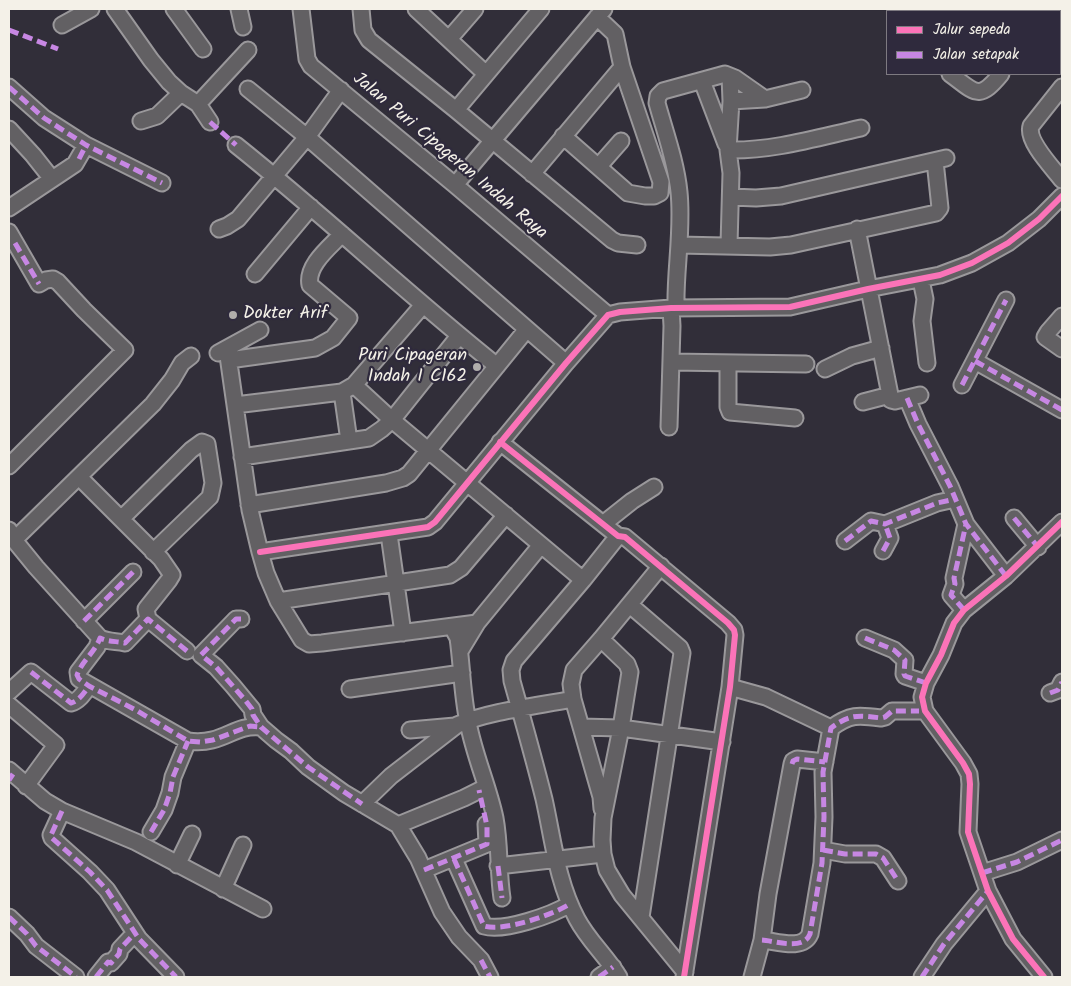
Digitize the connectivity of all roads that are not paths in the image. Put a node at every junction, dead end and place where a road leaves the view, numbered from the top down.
1 (91, 9) edge
2 (115, 9) edge
3 (174, 9) edge
4 (239, 9) edge
5 (301, 9) edge
6 (361, 9) edge
7 (416, 9) edge
8 (475, 9) edge
9 (541, 9) edge
10 (601, 13) edge
11 (62, 25) dead end
12 (243, 27) dead end
13 (449, 39) junction
14 (203, 49) dead end
15 (248, 50) dead end
16 (622, 67) junction
17 (486, 74) junction
18 (951, 75) edge
19 (1000, 75) edge
20 (730, 76) junction
21 (702, 81) junction
22 (9, 88) edge
23 (1062, 88) edge
24 (248, 89) dead end
25 (341, 90) junction
26 (802, 90) dead end
27 (181, 93) junction
28 (765, 99) junction
29 (730, 101) junction
30 (198, 104) junction
31 (456, 110) junction
32 (141, 121) dead end
33 (210, 122) dead end
34 (860, 128) dead end
35 (9, 129) edge
36 (307, 136) junction
37 (564, 136) junction
38 (493, 141) junction
39 (622, 141) dead end
40 (236, 145) dead end
41 (728, 150) junction
42 (83, 152) junction
43 (599, 166) junction
44 (532, 174) junction
45 (274, 175) junction
46 (52, 179) junction
47 (1062, 180) edge
48 (162, 183) dead end
49 (455, 185) junction
50 (1062, 196) edge
51 (731, 197) junction
52 (311, 207) junction
53 (9, 208) edge
54 (219, 229) dead end
55 (856, 230) junction
56 (9, 232) edge
57 (342, 234) junction
58 (637, 245) dead end
59 (679, 245) junction
60 (729, 245) junction
61 (255, 274) dead end
62 (921, 280) junction
63 (868, 289) junction
64 (1006, 300) dead end
65 (423, 305) junction
66 (674, 308) junction
67 (608, 315) junction
68 (1062, 316) edge
69 (527, 329) junction
70 (260, 330) dead end
71 (459, 336) junction
72 (881, 348) junction
73 (1062, 349) edge
74 (225, 354) junction
75 (191, 356) dead end
76 (975, 361) junction
77 (671, 362) junction
78 (566, 363) junction
79 (927, 363) dead end
80 (728, 364) junction
81 (806, 364) dead end
82 (497, 366) junction
83 (825, 369) dead end
84 (962, 384) dead end
85 (348, 389) junction
86 (890, 398) junction
87 (863, 402) dead end
88 (235, 405) junction
89 (1062, 410) edge
90 (796, 418) dead end
91 (392, 420) junction
92 (669, 427) dead end
93 (350, 441) junction
94 (500, 442) junction
95 (428, 450) junction
96 (242, 456) junction
97 (9, 466) edge
98 (79, 477) junction
99 (468, 484) junction
100 (654, 487) dead end
101 (955, 500) junction
102 (249, 504) junction
103 (506, 514) junction
104 (1014, 518) dead end
105 (121, 519) junction
106 (1062, 522) edge
107 (603, 524) junction
108 (885, 524) junction
109 (966, 524) junction
110 (389, 534) junction
111 (12, 535) edge
112 (618, 536) junction
113 (845, 541) dead end
114 (542, 545) junction
115 (1038, 547) junction
116 (883, 551) dead end
117 (154, 552) junction
118 (260, 552) junction
119 (661, 566) junction
120 (133, 572) dead end
121 (1006, 576) junction
122 (583, 580) junction
123 (396, 583) junction
124 (278, 600) junction
125 (630, 605) junction
126 (964, 610) junction
127 (241, 619) dead end
128 (148, 620) junction
129 (84, 621) junction
130 (478, 623) junction
131 (452, 627) junction
132 (403, 634) junction
133 (100, 638) junction
134 (865, 638) dead end
135 (601, 639) junction
136 (187, 651) dead end
137 (460, 651) junction
138 (462, 673) junction
139 (1062, 682) edge
140 (926, 683) junction
141 (89, 686) junction
142 (730, 687) junction
143 (350, 688) dead end
144 (9, 692) edge
145 (1050, 694) dead end
146 (574, 700) junction
147 (9, 705) edge
148 (519, 709) junction
149 (919, 711) dead end
150 (462, 723) junction
151 (261, 727) junction
152 (581, 728) junction
153 (621, 728) junction
154 (831, 728) junction
155 (410, 730) dead end
156 (669, 735) junction
157 (188, 741) junction
158 (722, 742) junction
159 (825, 762) junction
160 (10, 775) edge
161 (26, 786) junction
162 (482, 788) junction
163 (362, 804) junction
164 (62, 811) junction
165 (603, 818) junction
166 (398, 825) junction
167 (151, 832) dead end
168 (192, 834) dead end
169 (1062, 840) edge
170 (243, 845) dead end
171 (823, 850) junction
172 (603, 854) junction
173 (454, 858) junction
174 (556, 860) junction
175 (177, 865) junction
176 (498, 866) junction
177 (424, 870) junction
178 (982, 873) junction
179 (898, 881) dead end
180 (223, 888) junction
181 (988, 891) junction
182 (502, 898) dead end
183 (570, 904) junction
184 (263, 909) dead end
185 (9, 917) edge
186 (641, 918) junction
187 (135, 933) junction
188 (658, 938) junction
189 (762, 940) junction
190 (690, 941) junction
191 (616, 972) edge
192 (684, 974) edge
193 (76, 977) edge
194 (96, 977) edge
195 (176, 977) edge
196 (490, 977) edge
197 (599, 977) edge
198 (752, 977) edge
199 (922, 977) edge
200 (1044, 977) edge

1 - 11 street
2 - 27 street
3 - 14 street
4 - 12 street
5 - 25 street, Jalan Puri Cipageran Indah Raya
6 - 31 street
7 - 13 street
8 - 13 street
9 - 17 street
10 - 16 street
10 - 38 street
13 - 17 street
15 - 30 street
16 - 37 street
16 - 43 street
17 - 31 street
18 - 19 street
20 - 21 street
20 - 28 street
20 - 29 street
21 - 41 street
21 - 59 street
22 - 42 street
23 - 47 street
24 - 36 street
25 - 36 street
25 - 49 street, Jalan Puri Cipageran Indah Raya
26 - 28 street
27 - 30 street
27 - 32 street
28 - 29 street
29 - 41 street
30 - 33 street
31 - 38 street
34 - 41 street
35 - 46 street
36 - 45 street
36 - 69 street
37 - 43 street
37 - 44 street
38 - 44 street
38 - 49 street
39 - 43 street
40 - 45 street
41 - 51 street
42 - 46 street
42 - 48 street
44 - 58 street
45 - 52 street
45 - 54 street
46 - 53 street
49 - 67 street, Jalan Puri Cipageran Indah Raya
50 - 62 street
51 - 55 street
51 - 60 street
52 - 57 street
52 - 61 street
55 - 60 street
55 - 63 street
56 - 97 street
57 - 65 street
57 - 74 street
59 - 60 street
59 - 66 street
62 - 63 street
62 - 79 street
63 - 66 street
63 - 72 street
64 - 76 street
65 - 71 street
65 - 85 street
66 - 67 street
66 - 77 street
67 - 78 street
68 - 73 street
69 - 78 street
69 - 82 street
70 - 74 street
71 - 82 street
71 - 91 street
72 - 83 street
72 - 86 street
74 - 88 street
75 - 98 street
76 - 84 street
76 - 89 street
77 - 80 street
77 - 92 street
78 - 94 street
80 - 81 street
80 - 90 street
82 - 95 street
85 - 88 street
85 - 91 street
85 - 93 street
86 - 87 street
86 - 101 street
88 - 96 street
91 - 93 street
91 - 95 street
93 - 96 street
94 - 99 street
94 - 107 street
95 - 99 street
95 - 102 street
96 - 102 street
98 - 105 street
98 - 111 street
99 - 103 street
99 - 110 street
100 - 107 street
101 - 108 street
101 - 109 street
102 - 118 street
103 - 114 street
103 - 123 street
104 - 115 street
105 - 117 street
105 - 117 street
106 - 115 street
107 - 112 street
108 - 113 street
108 - 116 street
109 - 121 street
109 - 126 street
110 - 118 street
110 - 123 street
111 - 129 street
112 - 119 street
112 - 122 street
114 - 122 street
114 - 130 street
115 - 121 street
117 - 128 street
118 - 124 street
119 - 125 street
119 - 142 street
120 - 129 street
121 - 126 street
122 - 148 street
123 - 124 street
123 - 132 street
124 - 132 street
125 - 135 street
125 - 156 street
126 - 140 street
127 - 151 street
128 - 133 street
128 - 136 street
129 - 133 street
130 - 131 street
130 - 137 street
131 - 132 street
131 - 137 street
133 - 141 street
134 - 140 street
135 - 146 street
135 - 153 street
137 - 138 street
138 - 143 street
138 - 150 street
139 - 145 street
140 - 178 street
141 - 144 street
141 - 157 street
142 - 154 street
142 - 158 street
146 - 148 street
146 - 152 street
147 - 161 street
148 - 150 street
148 - 174 street
149 - 154 street
150 - 155 street
150 - 162 street
150 - 163 street
151 - 157 street
151 - 163 street
152 - 153 street
152 - 165 street
153 - 156 street
153 - 165 street
154 - 159 street
156 - 158 street
156 - 186 street
157 - 167 street
158 - 190 street
159 - 171 street
159 - 189 street
160 - 161 street
161 - 164 street
162 - 166 street
162 - 173 street
162 - 176 street
163 - 166 street
164 - 175 street
164 - 187 street
165 - 172 street
166 - 177 street
168 - 175 street
169 - 178 street
170 - 180 street
171 - 179 street
171 - 189 street
172 - 174 street
172 - 186 street
173 - 177 street
173 - 183 street
174 - 176 street
174 - 183 street
175 - 180 street
176 - 182 street
177 - 196 street
178 - 181 street
180 - 184 street
181 - 199 street
181 - 200 street
183 - 191 street
185 - 193 street
186 - 188 street
187 - 194 street
187 - 195 street
188 - 190 street
188 - 192 street
189 - 198 street
190 - 192 street
191 - 197 street

